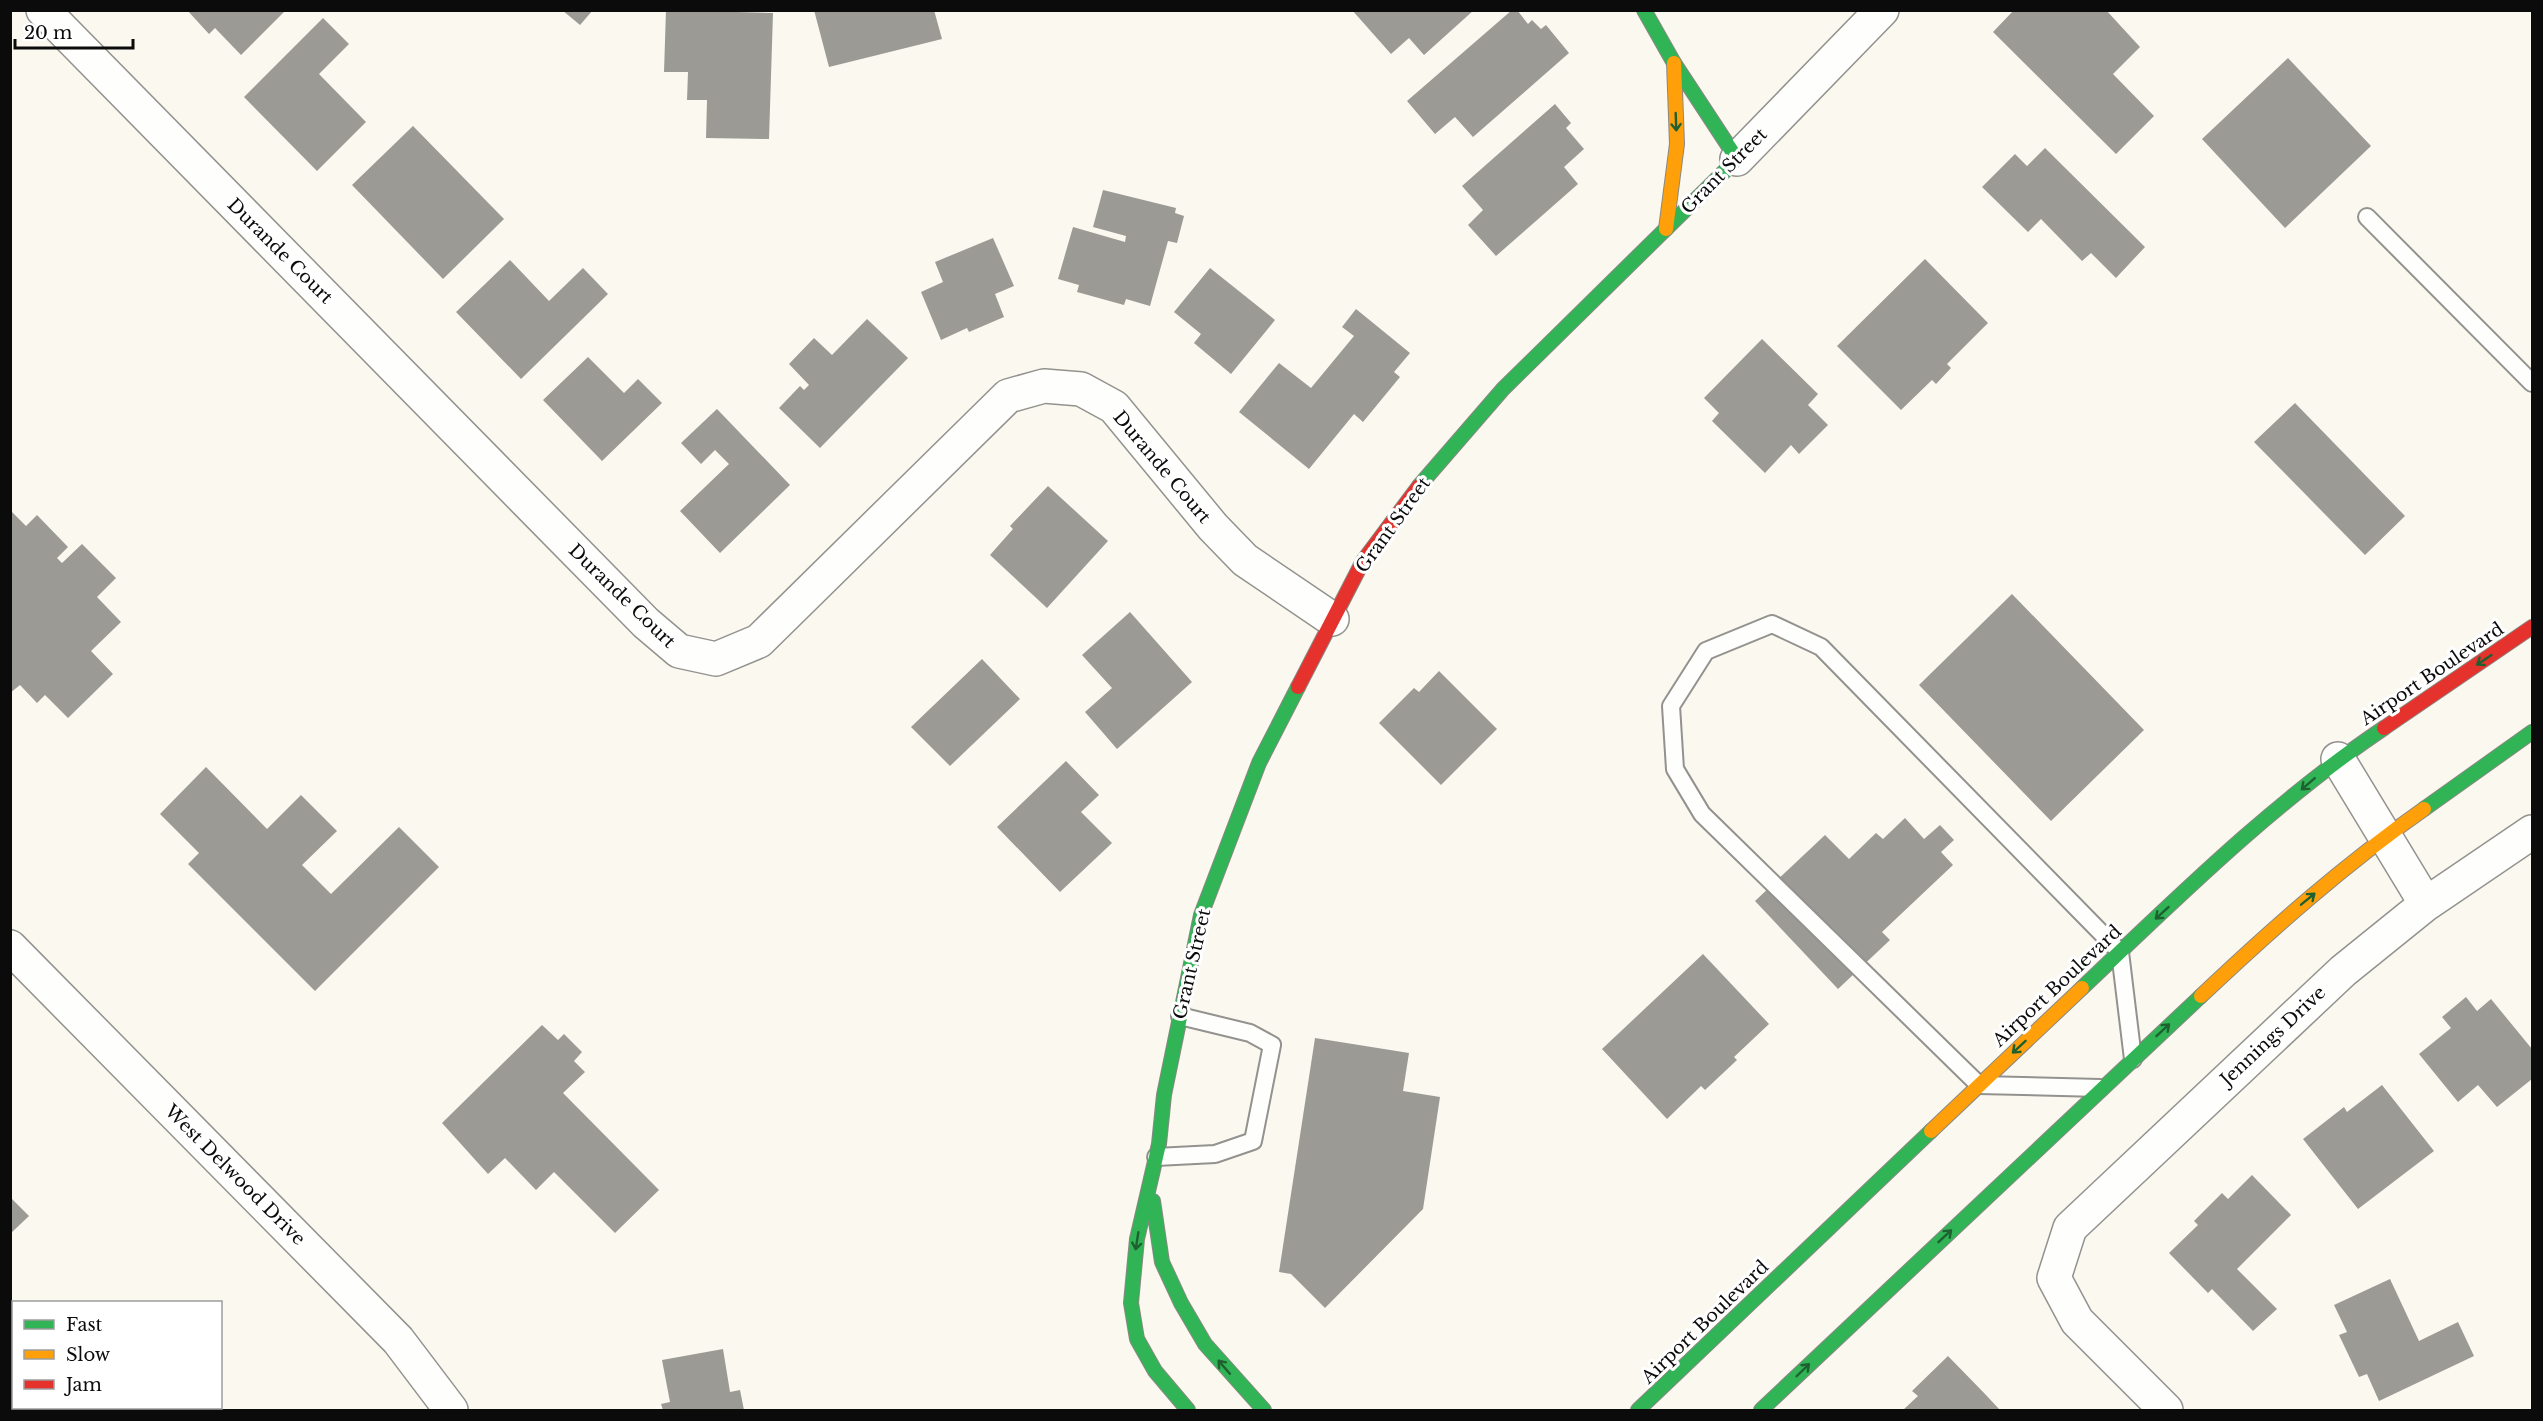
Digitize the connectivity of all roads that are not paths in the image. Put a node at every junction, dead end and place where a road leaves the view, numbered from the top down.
1 (43, 10) edge
2 (1644, 10) edge
3 (1882, 10) edge
4 (1674, 63) junction
5 (1737, 159) junction
6 (2367, 217) dead end
7 (1666, 229) junction
8 (2532, 383) edge
9 (1332, 619) junction
10 (2532, 627) edge
11 (2532, 732) edge
12 (2338, 759) junction
13 (2532, 832) edge
14 (2385, 836) junction
15 (2426, 904) junction
16 (10, 946) edge
17 (2120, 952) junction
18 (1180, 1016) junction
19 (2133, 1059) junction
20 (1979, 1085) junction
21 (2102, 1088) junction
22 (1156, 1157) junction
23 (1151, 1184) junction
24 (451, 1410) edge
25 (1188, 1410) edge
26 (1264, 1410) edge
27 (1638, 1410) edge
28 (1761, 1410) edge
29 (2166, 1410) edge

1 - 9 street, Durande Court
2 - 4 main road
3 - 5 street, Grant Street
4 - 5 main road
4 -> 7 main road
5 - 7 main road, Grant Street
6 - 8 lane
7 - 9 main road, Grant Street
9 - 18 main road, Grant Street
10 -> 12 main road, Airport Boulevard
11 - 14 main road
12 - 14 street
12 -> 17 main road, Airport Boulevard
13 - 15 street, Jennings Drive
14 - 15 street
19 -> 14 main road
15 - 29 street, Jennings Drive
16 - 24 street, West Delwood Drive
17 - 19 lane
17 -> 20 main road, Airport Boulevard
17 - 20 lane
18 - 22 main road, Grant Street
18 - 22 lane
19 - 21 main road
20 - 21 lane
20 - 27 main road, Airport Boulevard
28 -> 21 main road
22 - 23 main road, Grant Street
23 -> 25 main road, Grant Street
26 -> 23 main road

